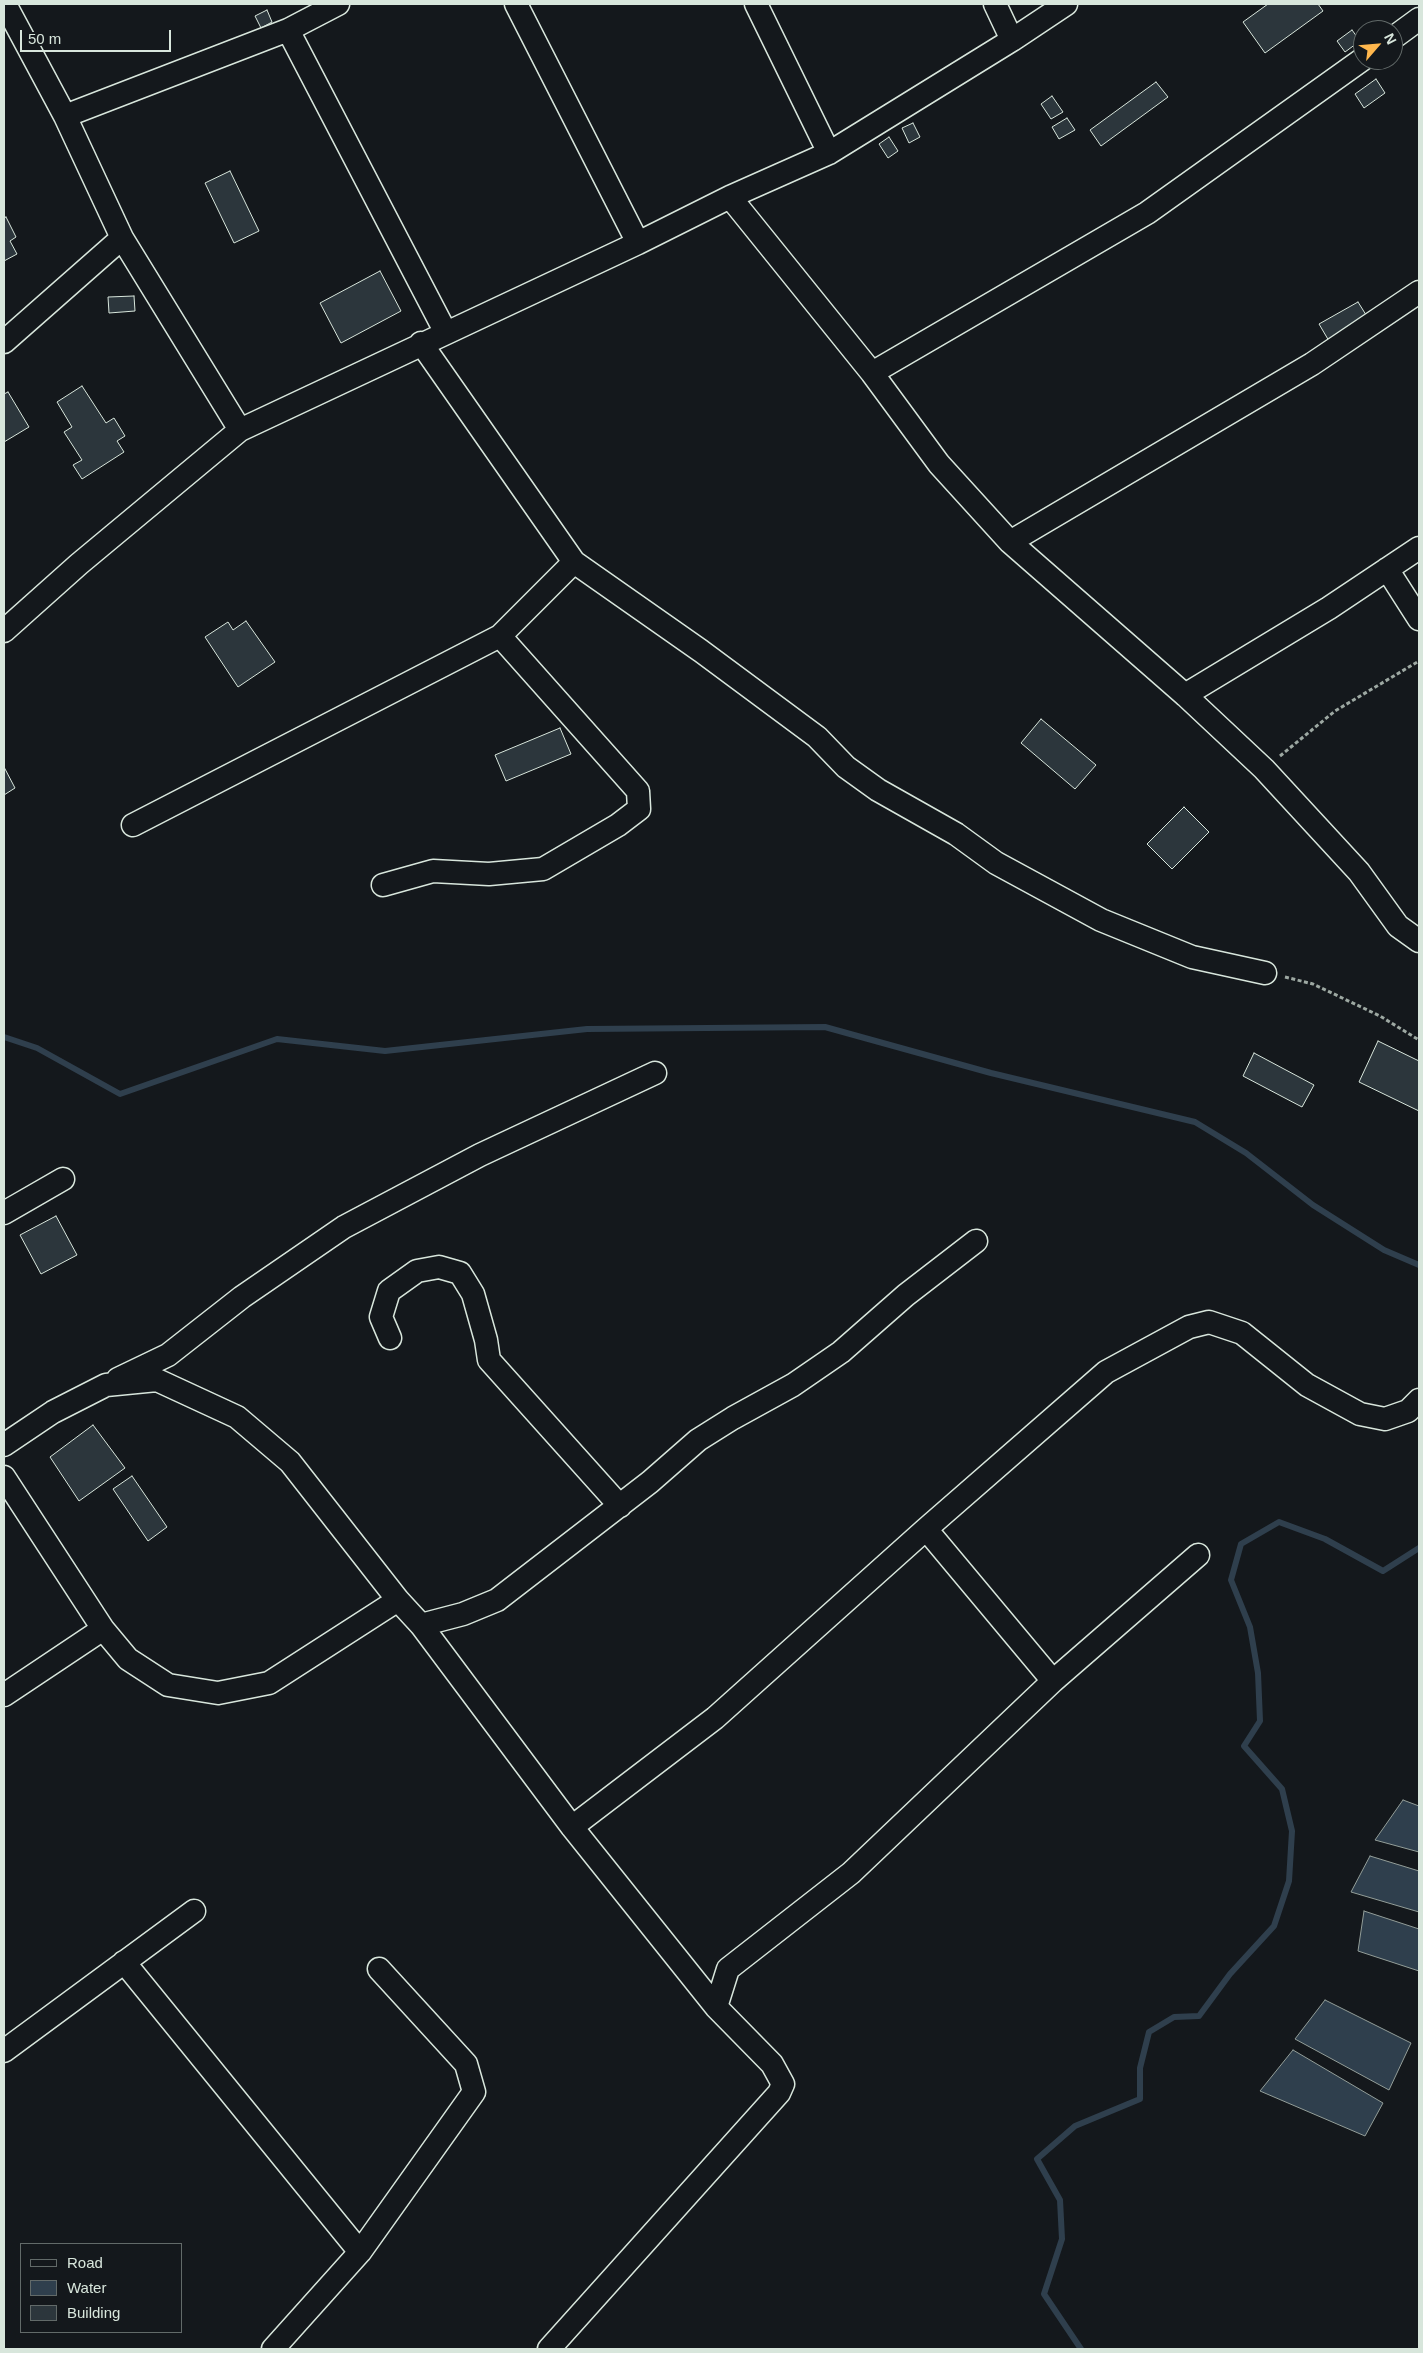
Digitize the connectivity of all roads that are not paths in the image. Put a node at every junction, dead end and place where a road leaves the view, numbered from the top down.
1 (6, 4) edge
2 (338, 4) edge
3 (516, 4) edge
4 (756, 4) edge
5 (995, 4) edge
6 (1066, 4) edge
7 (1419, 19) edge
8 (288, 30) junction
9 (1403, 31) edge
10 (1012, 40) junction
11 (1353, 66) edge
12 (65, 116) junction
13 (829, 153) junction
14 (730, 197) junction
15 (122, 238) junction
16 (638, 243) junction
17 (1419, 292) edge
18 (446, 333) junction
19 (4, 342) edge
20 (422, 343) junction
21 (872, 373) junction
22 (240, 430) junction
23 (1010, 542) junction
24 (1419, 548) edge
25 (574, 562) junction
26 (1387, 569) junction
27 (1419, 619) edge
28 (4, 631) edge
29 (500, 636) junction
30 (1185, 694) junction
31 (133, 824) dead end
32 (382, 885) dead end
33 (1419, 941) edge
34 (1265, 972) road end
35 (655, 1072) dead end
36 (63, 1179) dead end
37 (4, 1213) edge
38 (976, 1241) dead end
39 (390, 1338) dead end
40 (106, 1385) junction
41 (1419, 1400) edge
42 (4, 1444) edge
43 (4, 1476) edge
44 (620, 1506) junction
45 (926, 1529) junction
46 (1198, 1555) dead end
47 (398, 1600) junction
48 (421, 1625) junction
49 (103, 1629) junction
50 (1053, 1681) junction
51 (4, 1695) edge
52 (572, 1827) junction
53 (194, 1911) dead end
54 (124, 1962) junction
55 (379, 1969) dead end
56 (728, 1969) junction
57 (688, 1972) junction
58 (716, 2007) junction
59 (4, 2051) edge
60 (360, 2252) junction
61 (273, 2349) edge
62 (549, 2349) edge

1 - 12 street
2 - 8 street
3 - 16 street
4 - 13 street
5 - 10 street
6 - 10 street
7 - 9 street
8 - 12 street
8 - 18 street
10 - 13 street
11 - 21 street
12 - 15 street
13 - 14 street
14 - 16 street
14 - 21 street
15 - 19 street
15 - 22 street
16 - 18 street
17 - 23 street
18 - 20 street
20 - 22 street
20 - 25 street
21 - 23 street
22 - 28 street
23 - 30 street
24 - 26 street
25 - 29 street
25 - 34 street
26 - 27 street
26 - 30 street
29 - 31 street
29 - 32 street
30 - 33 street
35 - 40 street
36 - 37 street
38 - 44 street
39 - 44 street
40 - 42 street
40 - 47 street
41 - 45 street
43 - 49 street
44 - 48 street
45 - 50 street
45 - 52 street
46 - 50 street
47 - 48 street
47 - 49 street
48 - 52 street
49 - 51 street
50 - 56 street
52 - 57 street
53 - 54 street
54 - 59 street
54 - 60 street
55 - 60 street
56 - 57 street
56 - 58 street
57 - 58 street
58 - 62 street
60 - 61 street

